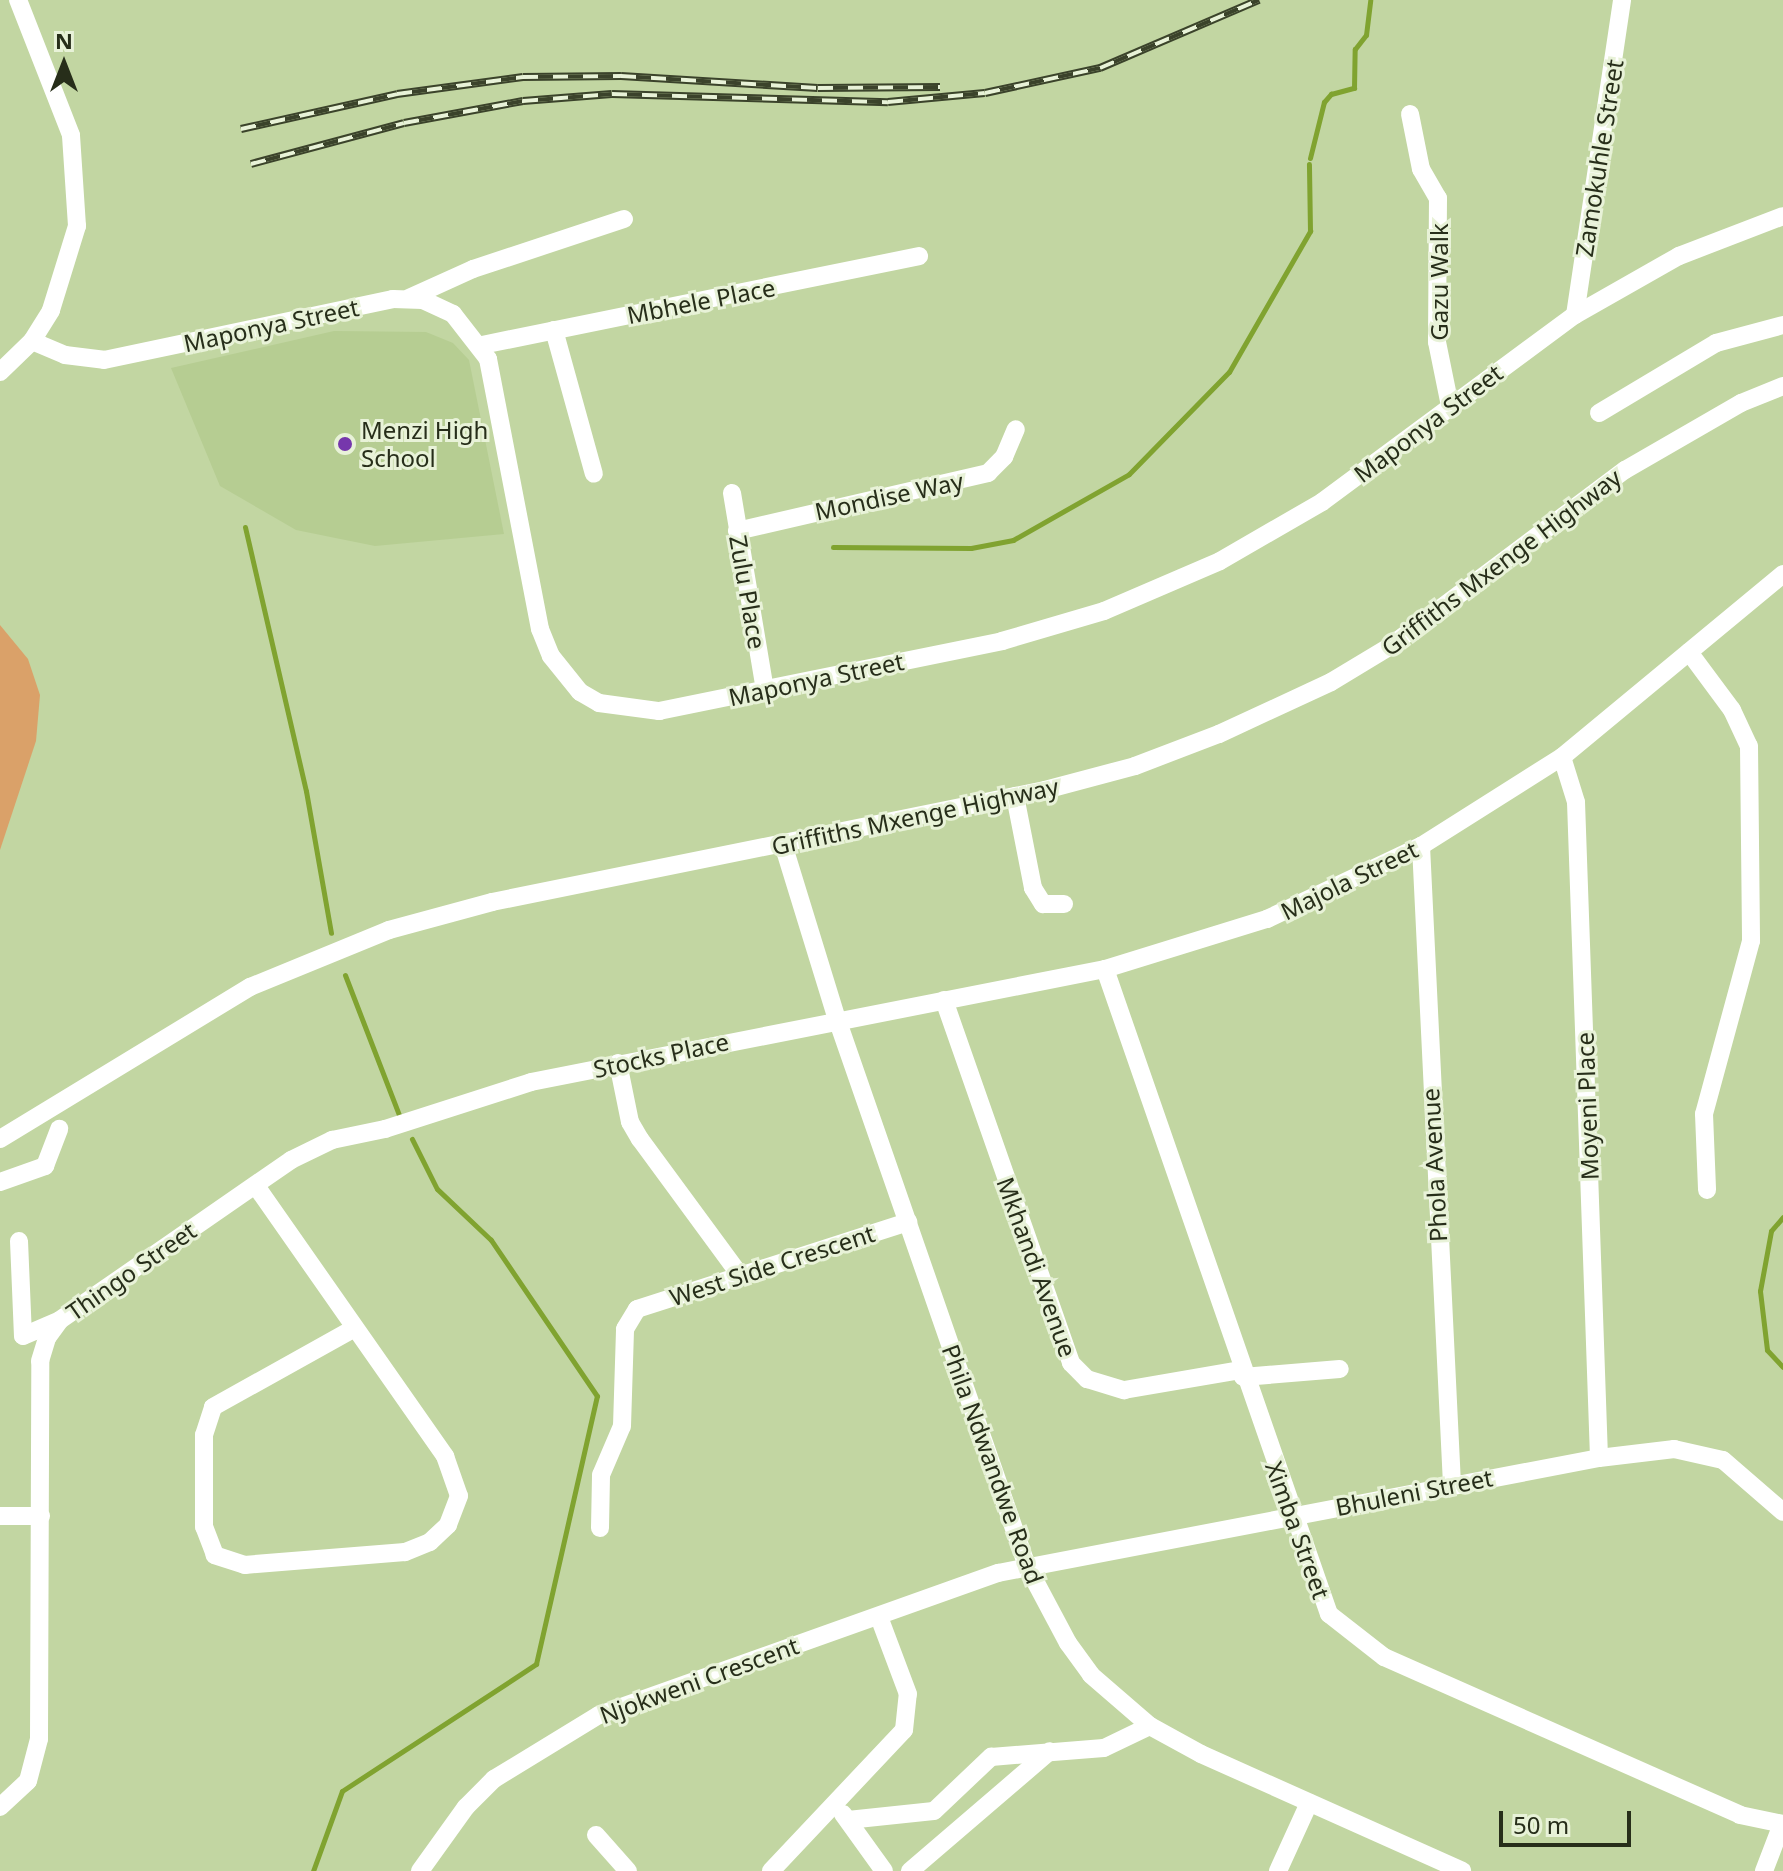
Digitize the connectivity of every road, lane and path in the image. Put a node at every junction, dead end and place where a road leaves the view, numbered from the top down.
1 (18, 0) edge
2 (1622, 0) edge
3 (1410, 114) dead end
4 (1783, 216) edge
5 (624, 219) dead end
6 (919, 256) dead end
7 (409, 298) junction
8 (1575, 315) junction
9 (1783, 325) edge
10 (554, 330) junction
11 (32, 341) junction
12 (482, 345) junction
13 (0, 372) edge
14 (1783, 386) edge
15 (1450, 406) junction
16 (1599, 413) dead end
17 (1016, 429) dead end
18 (594, 474) dead end
19 (732, 493) dead end
20 (737, 531) junction
21 (1783, 574) edge
22 (1689, 652) junction
23 (765, 690) junction
24 (1562, 757) junction
25 (1015, 796) junction
26 (783, 844) junction
27 (1421, 846) junction
28 (1064, 904) dead end
29 (1105, 969) junction
30 (944, 1000) junction
31 (837, 1019) junction
32 (618, 1063) junction
33 (486, 1096) joint
34 (59, 1129) dead end
35 (0, 1139) edge
36 (0, 1182) edge
37 (256, 1186) junction
38 (1707, 1190) dead end
39 (908, 1222) junction
40 (19, 1241) dead end
41 (739, 1274) junction
42 (60, 1320) junction
43 (353, 1329) junction
44 (1340, 1369) dead end
45 (1242, 1374) junction
46 (1599, 1458) junction
47 (1452, 1485) junction
48 (1783, 1512) edge
49 (1292, 1515) junction
50 (0, 1516) edge
51 (41, 1516) junction
52 (600, 1528) dead end
53 (1027, 1566) junction
54 (879, 1617) junction
55 (1150, 1726) junction
56 (1050, 1751) junction
57 (1309, 1803) junction
58 (0, 1807) edge
59 (843, 1813) junction
60 (1782, 1824) edge
61 (596, 1835) dead end
62 (420, 1871) edge
63 (628, 1871) edge
64 (771, 1871) edge
65 (884, 1871) edge
66 (910, 1871) edge
67 (1278, 1871) edge
68 (1462, 1871) edge
69 (1764, 1871) edge

1 - 11 street
2 - 8 street, Zamokuhle Street
3 - 15 street, Gazu Walk
4 - 8 street, Maponya Street
5 - 7 street, Maponya Street
6 - 10 street, Mbhele Place
7 - 11 street, Maponya Street
7 - 12 street
8 - 15 street, Maponya Street
9 - 16 street
10 - 12 street, Mbhele Place
10 - 18 street
11 - 13 street
12 - 23 street, Maponya Street
14 - 25 street, Griffiths Mxenge Highway
15 - 23 street, Maponya Street
17 - 20 street, Mondise Way
19 - 20 street, Zulu Place
20 - 23 street, Zulu Place
21 - 22 street, Majola Street
22 - 24 street, Majola Street
22 - 38 street
24 - 27 street, Majola Street
24 - 46 street, Moyeni Place
25 - 26 street, Griffiths Mxenge Highway
25 - 28 street
26 - 31 street, Phila Ndwandwe Road
26 - 35 street, Griffiths Mxenge Highway
27 - 29 street, Majola Street
27 - 47 street, Phola Avenue
29 - 30 street, Majola Street
29 - 45 street, Ximba Street
30 - 31 street, Majola Street
30 - 45 street, Mkhandi Avenue
31 - 32 street, Stocks Place
31 - 39 street, Phila Ndwandwe Road
32 - 33 street, Stocks Place
32 - 41 street
33 - 37 street, Thingo Street
34 - 36 street
37 - 42 street, Thingo Street
37 - 43 street
39 - 41 street, West Side Crescent
39 - 53 street, Phila Ndwandwe Road
40 - 42 street
41 - 52 street, West Side Crescent
42 - 51 street, Thingo Street
43 - 43 street
44 - 45 street, Mkhandi Avenue
45 - 49 street, Ximba Street
46 - 47 street, Bhuleni Street
46 - 48 street, Bhuleni Street
47 - 49 street, Bhuleni Street
49 - 53 street, Bhuleni Street
49 - 60 street, Ximba Street
50 - 51 street
51 - 58 street, Thingo Street
53 - 54 street, Njokweni Crescent
53 - 55 street, Phila Ndwandwe Road
54 - 59 street
54 - 62 street, Njokweni Crescent
55 - 56 street
55 - 57 street, Phila Ndwandwe Road
56 - 59 street
56 - 66 street
57 - 67 street
57 - 68 street, Phila Ndwandwe Road
59 - 64 street
59 - 65 street
60 - 69 street
61 - 63 street

